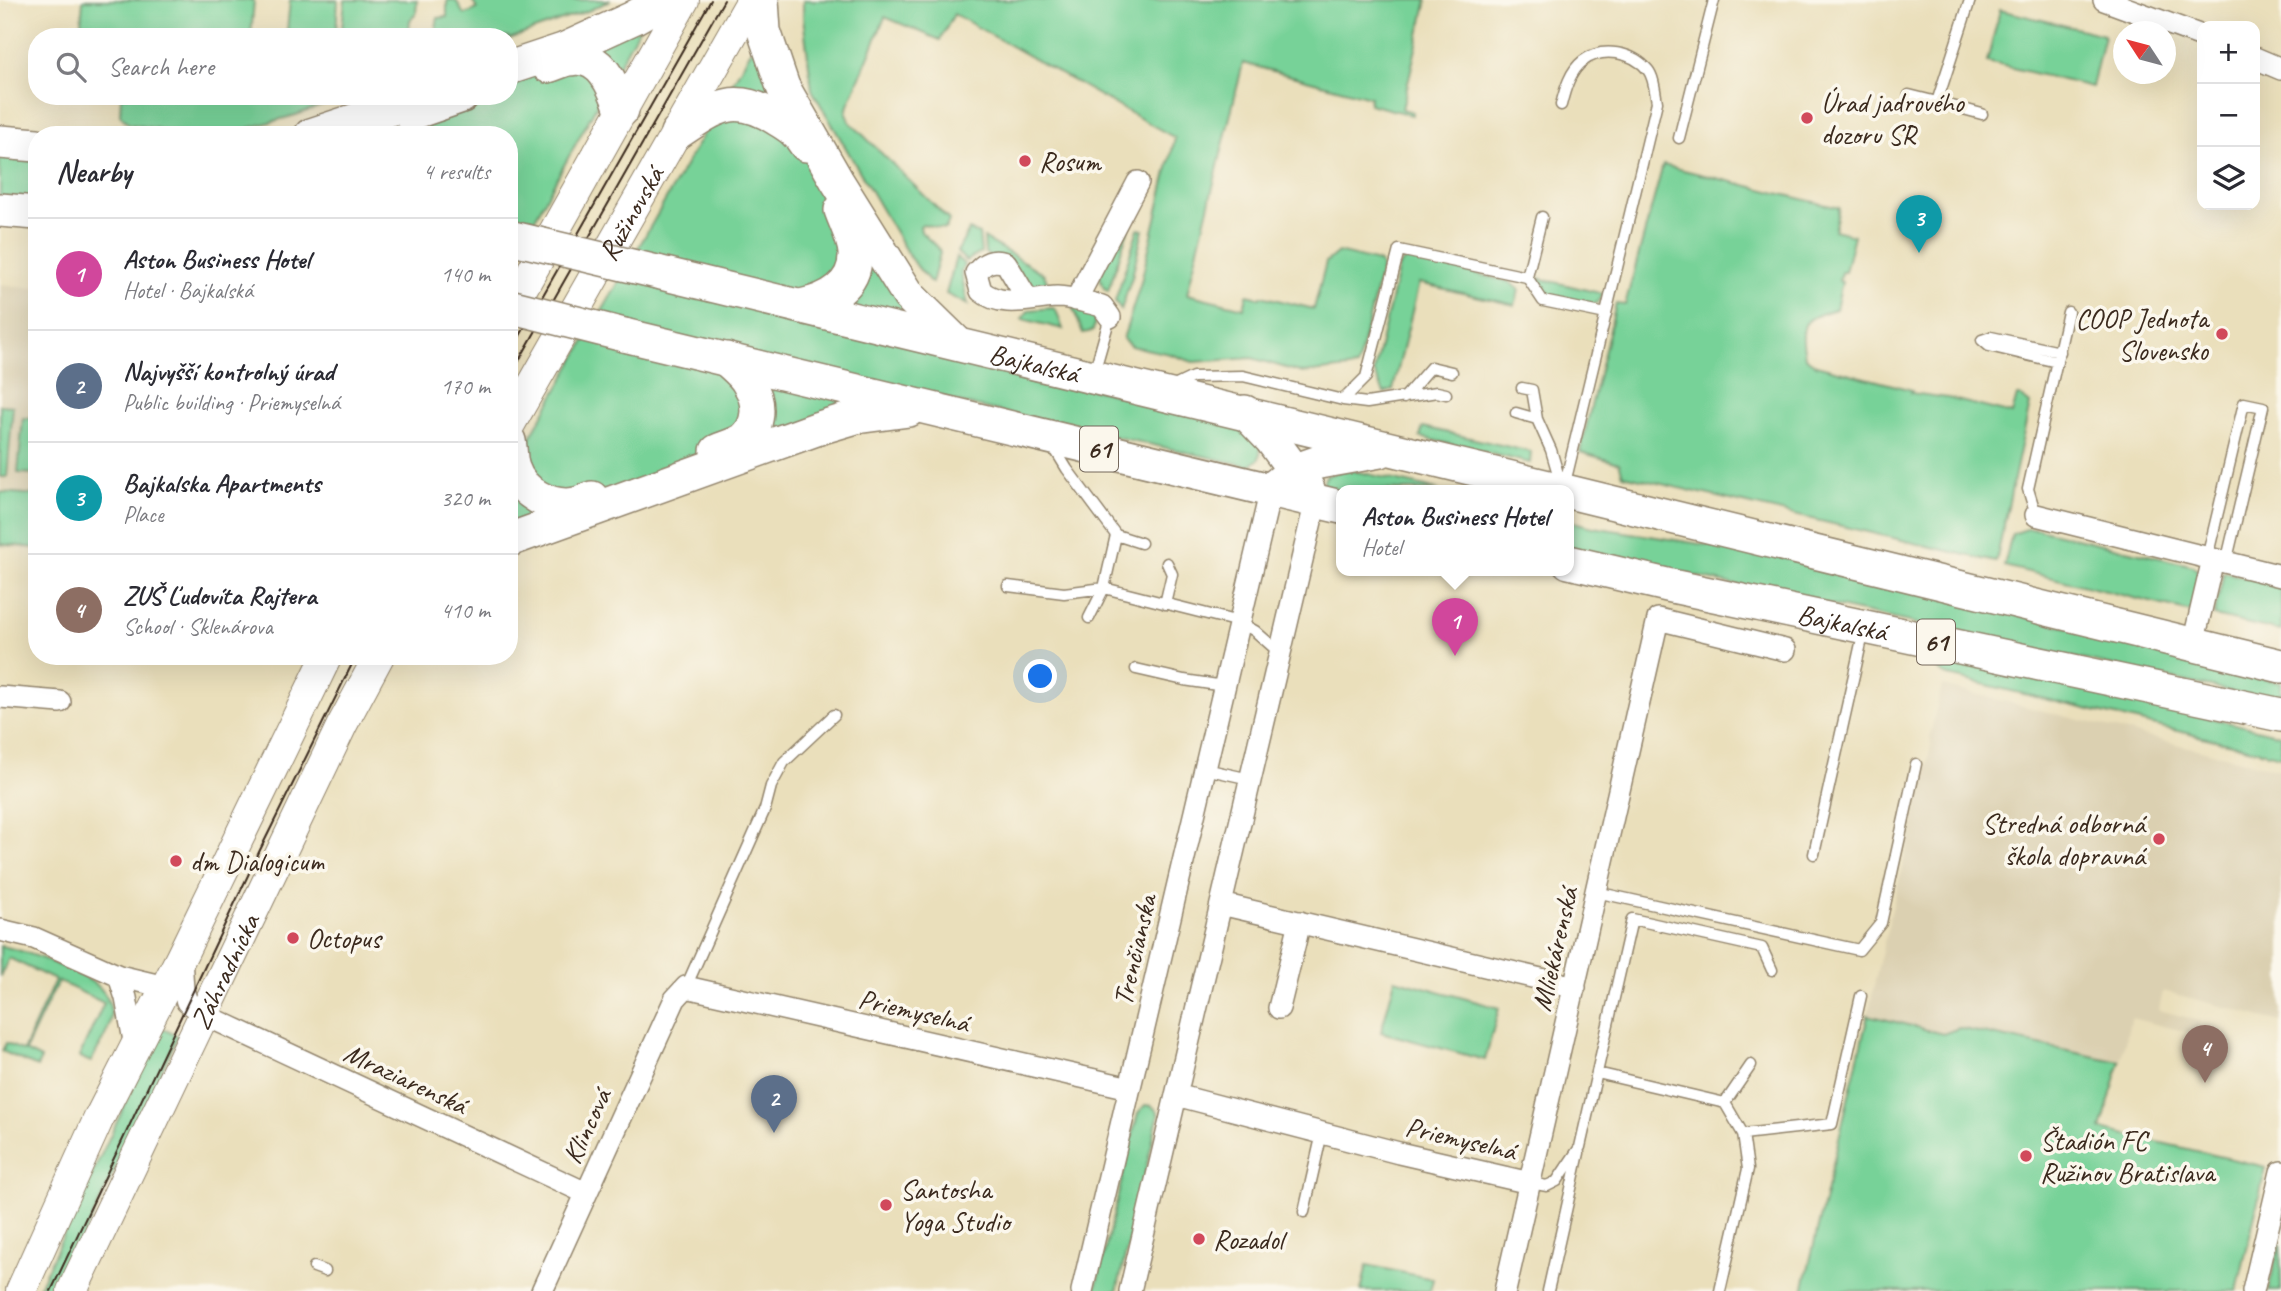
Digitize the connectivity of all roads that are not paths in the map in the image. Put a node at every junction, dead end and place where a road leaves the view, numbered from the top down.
1 (665, 0) edge
2 (684, 0) edge
3 (752, 0) edge
4 (762, 0) edge
5 (1714, 0) edge
6 (1970, 0) edge
7 (2104, 0) edge
8 (2197, 34) edge
9 (2260, 60) edge
10 (518, 65) edge
11 (2281, 69) edge
12 (518, 76) edge
13 (1909, 95) dead end
14 (1937, 102) junction
15 (402, 105) edge
16 (437, 105) edge
17 (1561, 105) dead end
18 (622, 110) junction
19 (1982, 114) dead end
20 (337, 126) edge
21 (380, 126) edge
22 (677, 133) junction
23 (1679, 138) dead end
24 (0, 142) edge
25 (28, 144) edge
26 (1138, 182) dead end
27 (0, 209) edge
28 (28, 212) edge
29 (1542, 217) dead end
30 (518, 239) edge
31 (1527, 277) junction
32 (518, 296) edge
33 (1028, 300) dead end
34 (1076, 300) junction
35 (801, 306) junction
36 (518, 308) edge
37 (2068, 312) dead end
38 (1606, 314) junction
39 (1110, 317) joint
40 (957, 343) junction
41 (2058, 357) junction
42 (726, 359) junction
43 (1452, 372) dead end
44 (1093, 376) junction
45 (1522, 388) dead end
46 (1160, 392) junction
47 (1446, 394) dead end
48 (1404, 398) junction
49 (1343, 400) junction
50 (927, 408) junction
51 (518, 410) edge
52 (1245, 412) junction
53 (1516, 413) dead end
54 (1537, 418) junction
55 (1048, 438) junction
56 (1396, 449) junction
57 (518, 477) edge
58 (1283, 480) junction
59 (1543, 485) edge
60 (1562, 485) edge
61 (1564, 485) edge
62 (1574, 493) edge
63 (1328, 503) edge
64 (2036, 515) joint
65 (1116, 535) junction
66 (518, 537) edge
67 (1141, 542) dead end
68 (2215, 560) junction
69 (1167, 563) dead end
70 (1574, 563) edge
71 (2281, 576) edge
72 (1008, 586) dead end
73 (1104, 589) junction
74 (1165, 604) junction
75 (1089, 618) dead end
76 (1239, 622) junction
77 (1865, 627) junction
78 (2193, 644) junction
79 (1785, 650) dead end
80 (1280, 653) junction
81 (323, 665) edge
82 (374, 665) edge
83 (2279, 665) edge
84 (1136, 669) dead end
85 (1224, 686) junction
86 (0, 697) edge
87 (60, 702) dead end
88 (834, 715) dead end
89 (2281, 715) edge
90 (1916, 764) dead end
91 (1205, 769) junction
92 (1250, 779) junction
93 (1814, 854) dead end
94 (1596, 892) junction
95 (1221, 904) junction
96 (1300, 922) junction
97 (0, 930) edge
98 (181, 957) junction
99 (1772, 970) dead end
100 (119, 976) junction
101 (165, 987) junction
102 (686, 987) junction
103 (1575, 987) junction
104 (1861, 996) dead end
105 (1279, 1008) dead end
106 (203, 1014) junction
107 (135, 1046) junction
108 (1751, 1065) dead end
109 (1597, 1073) junction
110 (1130, 1088) junction
111 (1176, 1095) junction
112 (1725, 1103) junction
113 (1322, 1133) junction
114 (1743, 1134) junction
115 (1580, 1147) junction
116 (2281, 1173) edge
117 (1530, 1183) junction
118 (586, 1193) junction
119 (1304, 1212) dead end
120 (21, 1291) edge
121 (72, 1291) edge
122 (542, 1291) edge
123 (1083, 1291) edge
124 (1130, 1291) edge
125 (1505, 1291) edge
126 (1548, 1291) edge
127 (1720, 1291) edge
128 (2253, 1291) edge

1 - 10 main road
2 - 18 street, Ružinovská
3 - 22 street, Ružinovská
4 - 40 main road
5 - 23 lane
6 - 14 lane
7 - 8 street
9 - 11 street
12 - 18 main road
13 - 14 lane
14 - 19 lane
15 - 20 main road
16 - 21 main road
17 - 38 lane
18 - 32 street, Ružinovská
22 - 35 main road
22 - 51 street, Ružinovská
24 - 25 main road
26 - 34 street
27 - 28 main road
29 - 31 lane
30 - 35 main road, Bajkalská, bridge
31 - 38 lane
31 - 49 lane
33 - 34 street
34 - 39 street
35 - 40 main road, Bajkalská
36 - 42 main road, 61, bridge
37 - 41 lane
38 - 61 lane
39 - 44 lane
40 - 44 main road, Bajkalská
41 - 41 lane
41 - 64 lane
42 - 50 main road, 61
42 - 57 main road
43 - 48 lane
44 - 46 main road, Bajkalská
45 - 54 lane
46 - 49 lane
46 - 52 main road, Bajkalská
47 - 48 lane
48 - 49 lane
50 - 55 main road, 61
50 - 66 main road
52 - 56 main road, Bajkalská
52 - 58 main road
53 - 54 lane
54 - 60 lane
55 - 58 main road, 61
55 - 65 lane
56 - 58 main road
56 - 59 main road, Bajkalská
58 - 63 main road
58 - 76 street, Trenčianska
62 - 78 main road, 61
63 - 80 street
64 - 68 street
65 - 67 lane
65 - 73 lane
68 - 68 lane
68 - 71 street
68 - 78 street
69 - 74 lane
70 - 77 main road, Bajkalská / 61
72 - 73 lane
73 - 74 lane
73 - 75 lane
74 - 76 lane
76 - 80 lane
76 - 85 street, Trenčianska
77 - 89 main road, Bajkalská / 61
77 - 93 lane
78 - 83 main road, 61
79 - 94 street, Mliekárenská
80 - 92 street
81 - 98 street, Záhradnícka
82 - 106 street, Záhradnícka
84 - 85 lane
85 - 91 street, Trenčianska
86 - 87 street
88 - 102 lane
90 - 94 lane
91 - 92 lane
91 - 110 street, Trenčianska
92 - 95 street
94 - 103 street, Mliekárenská
95 - 96 street
95 - 111 street
96 - 103 street
96 - 105 street
97 - 100 street
98 - 101 street, Záhradnícka
98 - 106 street
99 - 109 lane
100 - 101 street
100 - 107 street
101 - 107 street, Záhradnícka
102 - 110 street, Priemyselná
102 - 118 street, Klincová
103 - 117 street, Mliekárenská
104 - 114 lane
106 - 118 street, Mraziarenská
106 - 121 street, Záhradnícka
107 - 120 street, Záhradnícka
108 - 112 lane
109 - 112 lane
109 - 115 lane
110 - 123 street, Trenčianska
111 - 113 street, Priemyselná
111 - 124 street
112 - 114 lane
113 - 117 street, Priemyselná
113 - 119 lane
114 - 127 lane
115 - 117 lane
115 - 126 lane
116 - 128 street
117 - 125 street, Mliekárenská
118 - 122 street, Klincová

